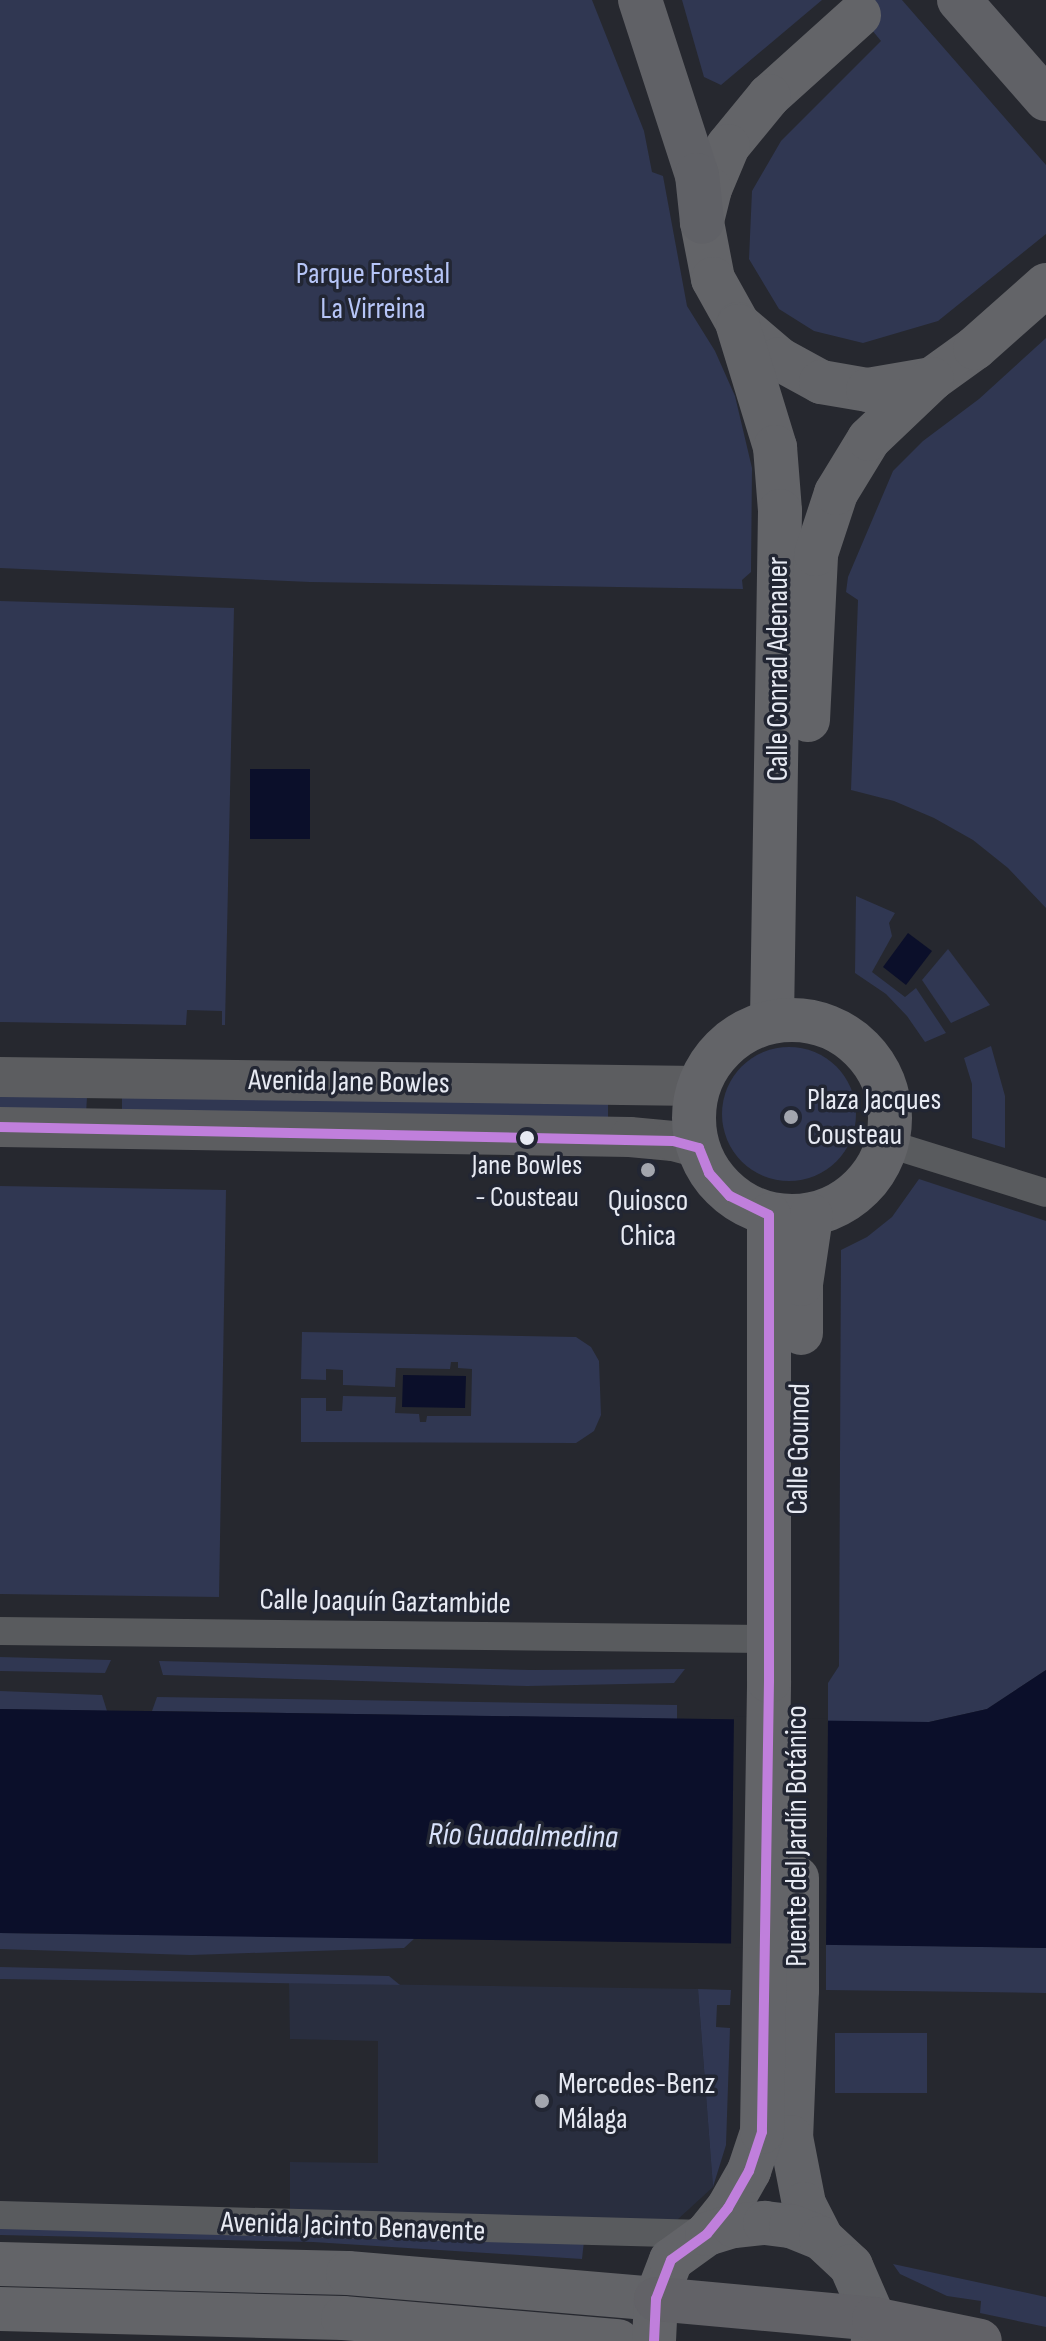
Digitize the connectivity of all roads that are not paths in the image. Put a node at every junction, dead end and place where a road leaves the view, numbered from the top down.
1 (640, 0) edge
2 (959, 0) edge
3 (859, 15) dead end
4 (1046, 99) edge
5 (702, 222) junction
6 (1046, 285) edge
7 (738, 324) junction
8 (932, 379) junction
9 (787, 1020) junction
10 (0, 1077) edge
11 (698, 1086) junction
12 (0, 1127) edge
13 (889, 1144) junction
14 (699, 1148) junction
15 (1046, 1193) edge
16 (790, 1216) junction
17 (0, 1631) edge
18 (778, 1667) junction
19 (781, 1990) junction
20 (0, 2215) edge
21 (707, 2234) junction
22 (821, 2238) junction
23 (0, 2264) edge
24 (0, 2309) edge
25 (655, 2320) edge
26 (873, 2330) edge
27 (618, 2341) edge
28 (980, 2341) edge

1 - 5 highway
2 - 4 highway
3 - 5 main road
5 - 7 main road
6 - 8 main road, Calle Conrad Adenauer
7 - 8 main road
7 - 9 main road, Calle Conrad Adenauer
8 - 9 main road, Calle Conrad Adenauer
9 - 11 main road
9 - 13 main road
10 - 11 main road, Avenida Jane Bowles
11 - 14 main road
12 - 14 main road, Avenida Jane Bowles
13 - 15 street
13 - 16 main road
14 - 16 main road
16 - 18 main road, Calle Gounod
17 - 18 street, Calle Joaquín Gaztambide
18 - 19 main road, Puente del Jardín Botánico
19 - 21 main road
19 - 22 main road
20 - 21 street, Avenida Jacinto Benavente
21 - 22 main road, Avenida Jacinto Benavente
21 - 25 main road, Avenida Jacinto Benavente
22 - 26 main road, Avenida Jacinto Benavente
23 - 25 main road, Avenida Jacinto Benavente
24 - 27 main road
25 - 26 highway, Avenida Jacinto Benavente
26 - 28 highway, Avenida Jacinto Benavente

